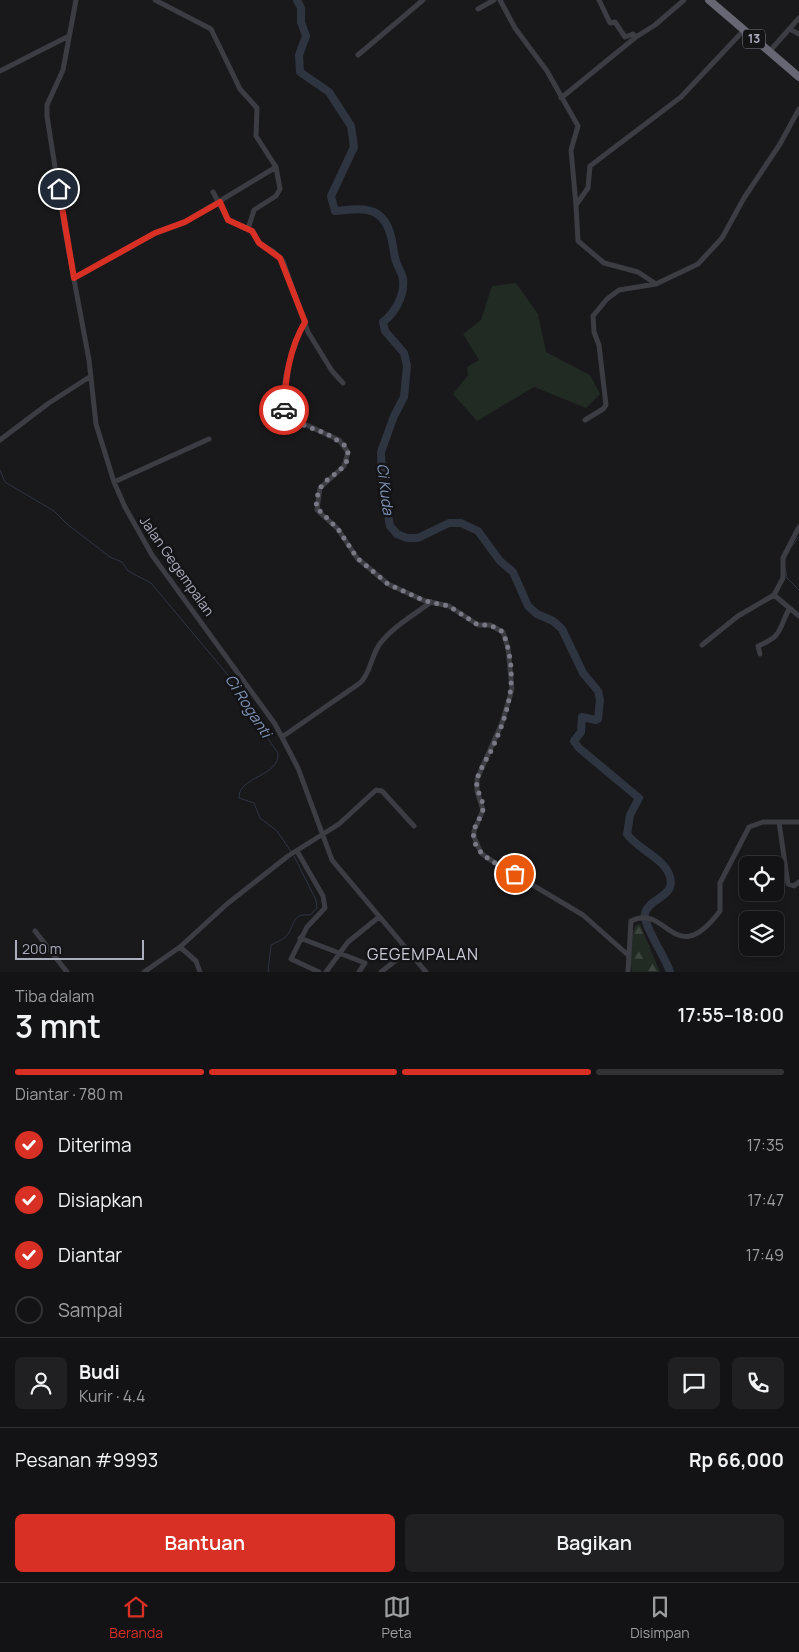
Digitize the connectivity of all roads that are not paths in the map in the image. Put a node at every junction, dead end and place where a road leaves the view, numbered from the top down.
1 (76, 0) edge
2 (155, 0) edge
3 (423, 0) edge
4 (494, 0) edge
5 (500, 0) edge
6 (598, 0) edge
7 (684, 0) edge
8 (709, 0) edge
9 (478, 9) dead end
10 (799, 18) edge
11 (790, 29) junction
12 (744, 30) junction
13 (799, 34) edge
14 (69, 36) junction
15 (636, 37) junction
16 (769, 52) junction
17 (358, 55) dead end
18 (0, 71) edge
19 (799, 77) edge
20 (561, 98) junction
21 (799, 109) edge
22 (276, 167) junction
23 (213, 192) dead end
24 (220, 202) junction
25 (576, 205) junction
26 (248, 228) junction
27 (74, 278) junction
28 (656, 284) junction
29 (305, 322) junction
30 (90, 376) junction
31 (344, 383) dead end
32 (585, 420) dead end
33 (209, 439) dead end
34 (0, 440) edge
35 (114, 482) junction
36 (799, 527) edge
37 (774, 595) junction
38 (431, 602) junction
39 (790, 609) junction
40 (799, 616) edge
41 (702, 645) dead end
42 (760, 654) dead end
43 (282, 737) junction
44 (779, 822) junction
45 (799, 822) edge
46 (414, 826) dead end
47 (323, 835) junction
48 (296, 852) junction
49 (799, 882) edge
50 (379, 916) junction
51 (34, 931) dead end
52 (300, 938) junction
53 (676, 941) dead end
54 (692, 943) dead end
55 (180, 948) junction
56 (408, 951) junction
57 (338, 953) junction
58 (628, 954) junction
59 (67, 972) edge
60 (144, 972) edge
61 (200, 972) edge
62 (319, 972) edge
63 (326, 972) edge
64 (360, 972) edge
65 (381, 972) edge
66 (426, 972) edge
67 (628, 972) edge

1 - 14 street, Jalan Gegempalan
2 - 22 street
3 - 17 street
4 - 9 street
5 - 20 street
6 - 15 street
7 - 15 street
8 - 12 highway, 13
10 - 11 street
11 - 13 street
11 - 16 street
12 - 16 highway, 13
12 - 25 street
14 - 18 street
14 - 27 street, Jalan Gegempalan
15 - 20 street
16 - 19 highway, 13
20 - 25 street
21 - 28 street
22 - 24 street
22 - 26 street
23 - 24 street
24 - 26 street
24 - 27 street
25 - 28 street
26 - 29 street
27 - 30 street, Jalan Gegempalan
28 - 32 street
29 - 31 street
29 - 38 street
30 - 34 street
30 - 35 street, Jalan Gegempalan
33 - 35 street
35 - 43 street, Jalan Gegempalan
36 - 37 street
37 - 39 street
37 - 41 street
38 - 43 street
38 - 58 street
39 - 40 street
39 - 42 street
43 - 47 street, Jalan Gegempalan
44 - 45 street
44 - 49 street
44 - 54 street
46 - 47 street
47 - 48 street
47 - 50 street, Jalan Gegempalan
48 - 52 street
48 - 55 street
50 - 56 street, Jalan Gegempalan
50 - 57 street
51 - 59 street
52 - 57 street
52 - 62 street
53 - 58 street
55 - 60 street
55 - 61 street
56 - 65 street
56 - 66 street, Jalan Gegempalan
57 - 63 street
57 - 64 street
58 - 67 street

